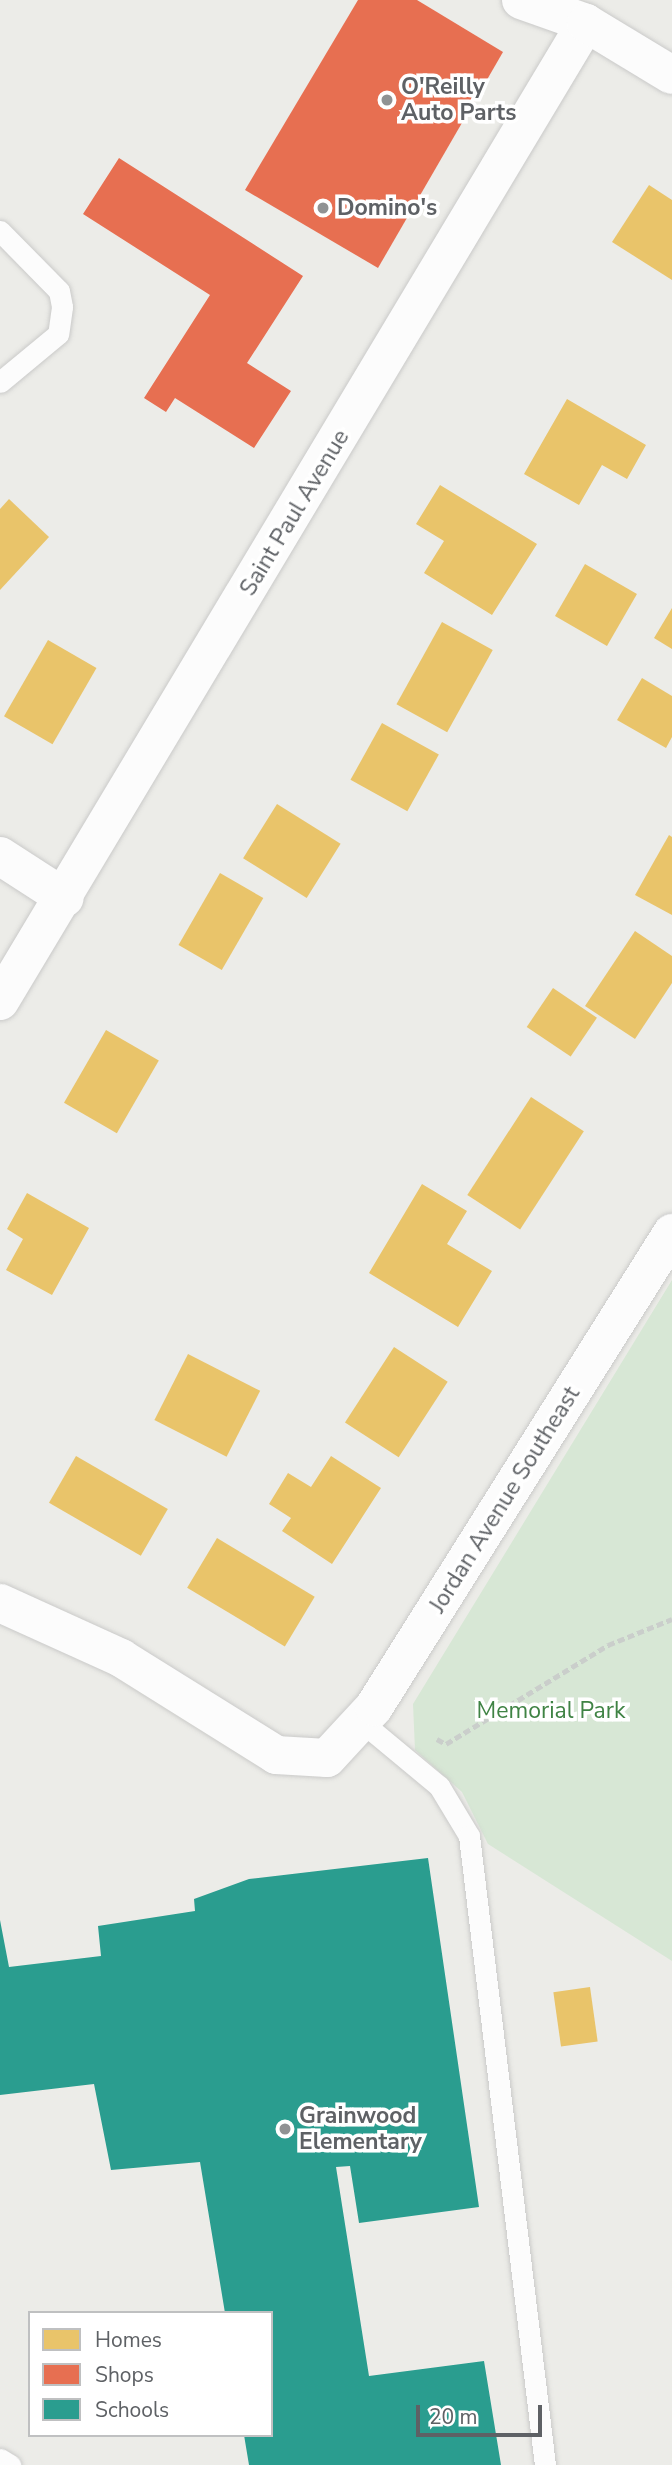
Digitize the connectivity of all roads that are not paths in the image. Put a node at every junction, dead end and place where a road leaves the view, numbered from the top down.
1 (521, 0) edge
2 (579, 12) edge
3 (672, 75) edge
4 (0, 231) edge
5 (0, 382) edge
6 (0, 856) edge
7 (65, 898) junction
8 (0, 1001) edge
9 (672, 1233) edge
10 (0, 1603) edge
11 (363, 1723) junction
12 (0, 2459) edge
13 (10, 2465) edge
14 (545, 2465) edge

1 - 2 street
2 - 3 street
2 - 7 street, Saint Paul Avenue
4 - 5 lane
6 - 7 street
7 - 8 street, Saint Paul Avenue
9 - 11 street, Jordan Avenue Southeast
10 - 11 street, Jordan Avenue Southeast
11 - 14 lane
12 - 13 lane

